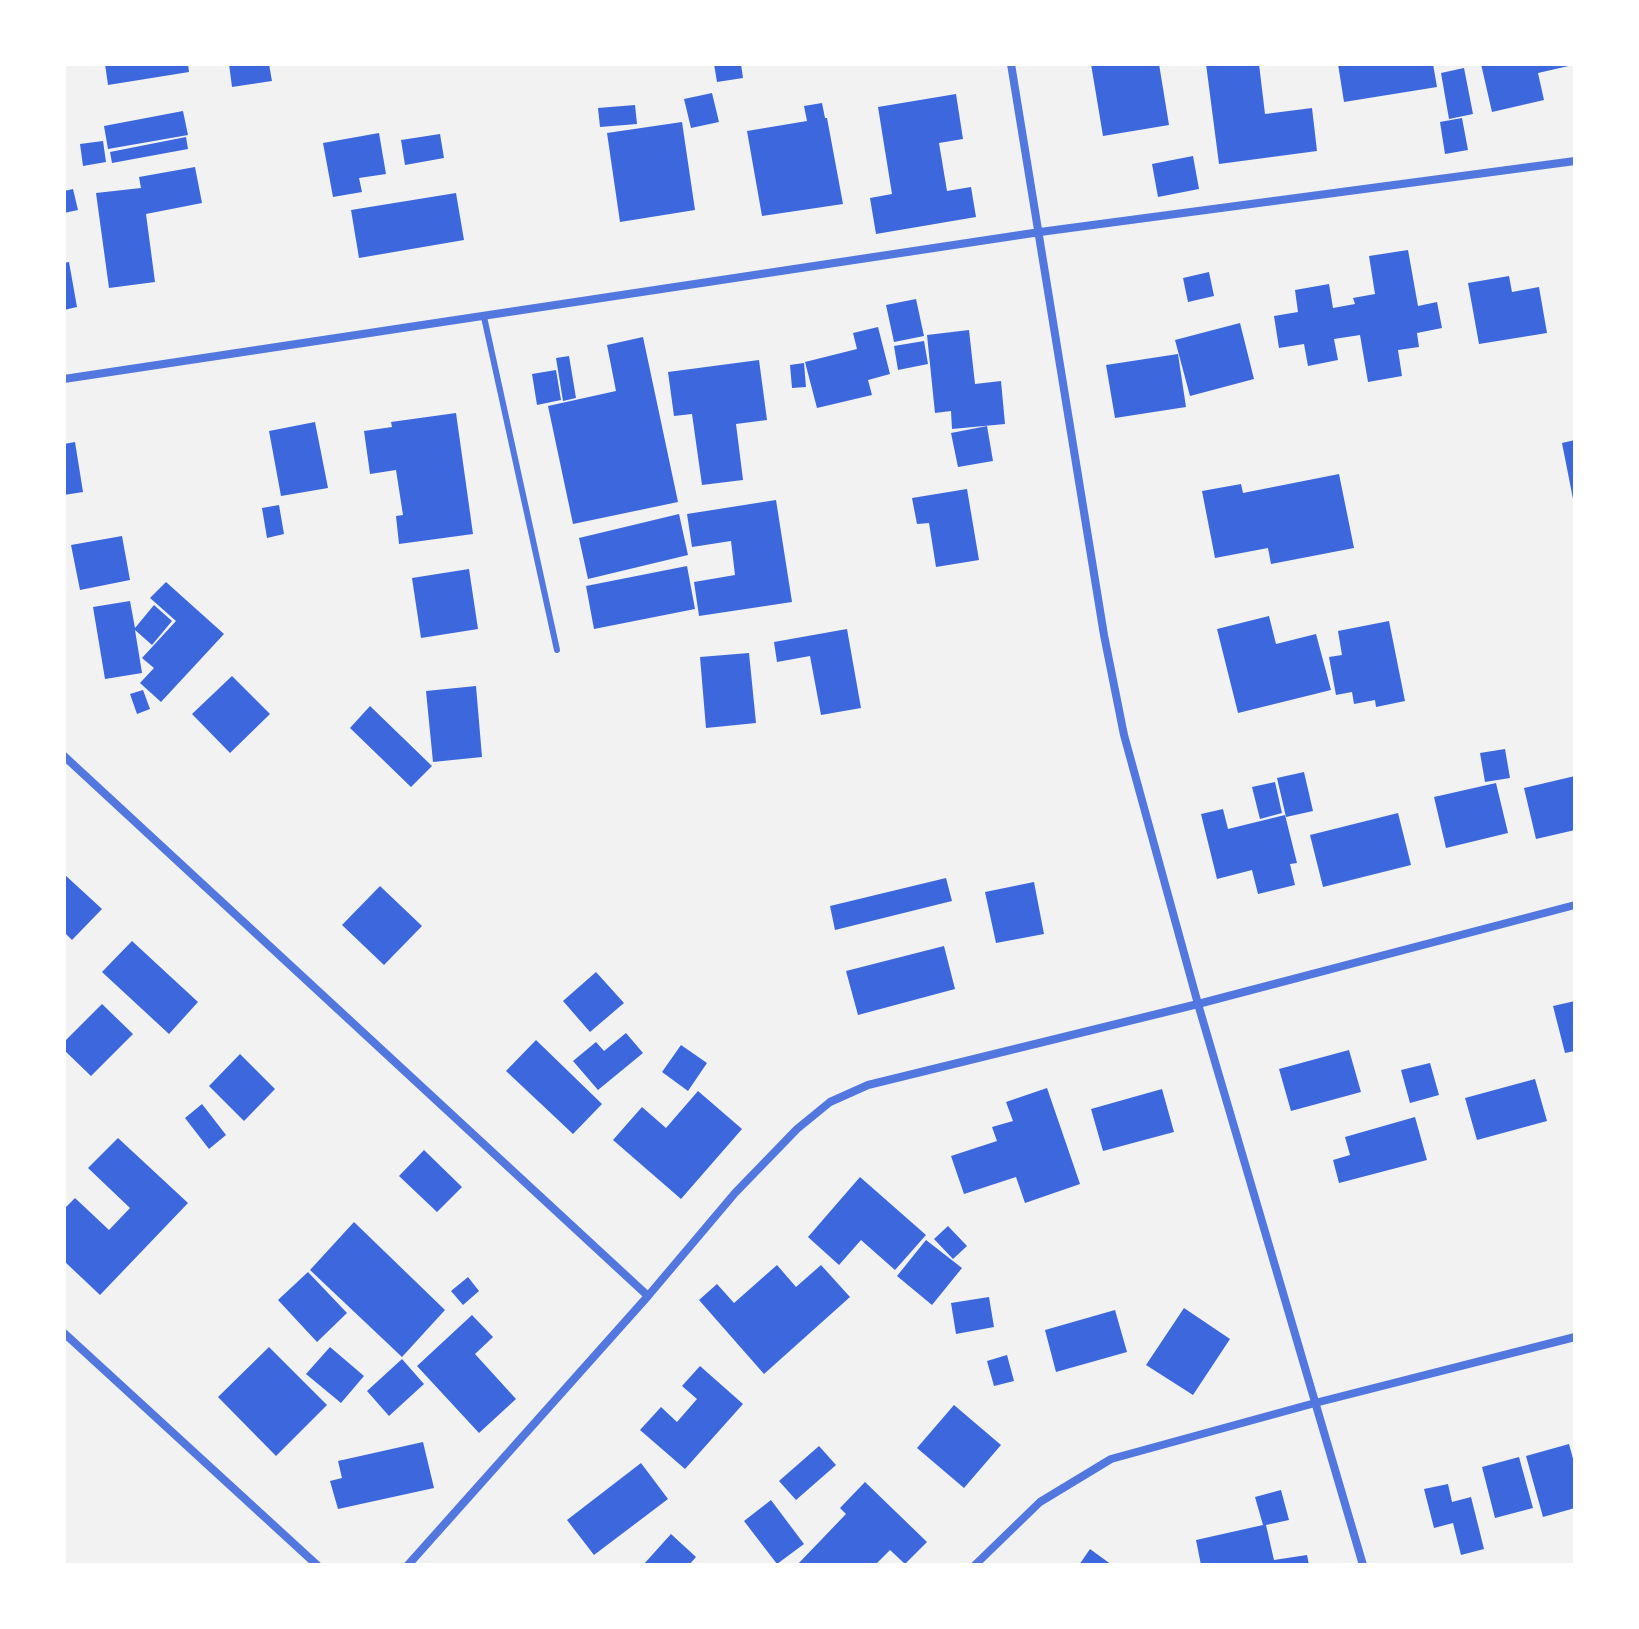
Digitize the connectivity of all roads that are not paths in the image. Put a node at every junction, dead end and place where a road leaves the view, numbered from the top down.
1 (1011, 64) edge
2 (1575, 161) edge
3 (1040, 232) junction
4 (484, 317) junction
5 (64, 379) edge
6 (557, 650) dead end
7 (64, 756) edge
8 (1575, 905) edge
9 (1198, 1004) junction
10 (648, 1296) junction
11 (64, 1333) edge
12 (1575, 1337) edge
13 (1315, 1403) junction
14 (317, 1565) edge
15 (408, 1565) edge
16 (975, 1565) edge
17 (1363, 1565) edge

1 - 3 street
2 - 3 street
3 - 4 street
3 - 9 street
4 - 5 street
4 - 6 lane
7 - 10 street
8 - 9 street
9 - 10 street
9 - 13 street
10 - 15 street
11 - 14 street
12 - 13 street
13 - 16 street
13 - 17 street

